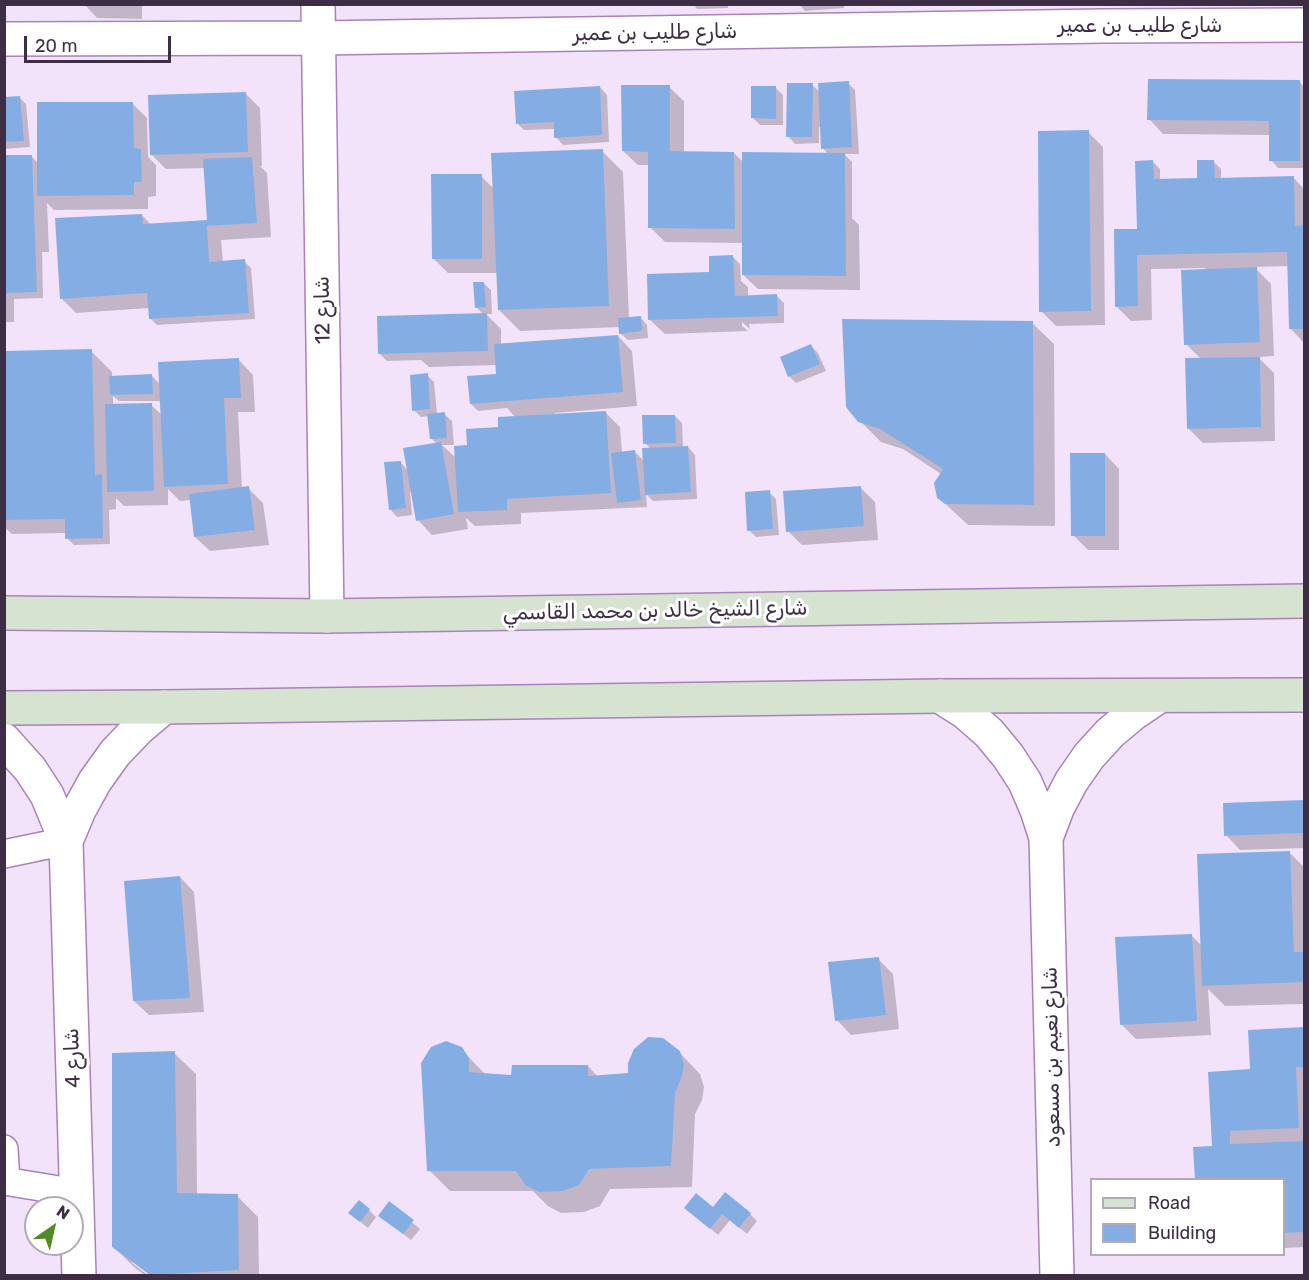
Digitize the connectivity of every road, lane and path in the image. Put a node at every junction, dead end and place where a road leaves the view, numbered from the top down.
1 (318, 4) edge
2 (1103, 15) edge
3 (1305, 25) edge
4 (318, 38) junction
5 (4, 39) edge
6 (1305, 601) edge
7 (4, 613) edge
8 (327, 616) junction
9 (1305, 695) edge
10 (940, 696) junction
11 (1159, 696) junction
12 (164, 707) junction
13 (4, 708) edge
14 (4, 740) edge
15 (1046, 838) junction
16 (66, 842) junction
17 (4, 854) edge
18 (4, 1149) edge
19 (5, 1181) edge
20 (77, 1193) junction
21 (79, 1275) edge
22 (1057, 1275) edge

1 - 4 street, شارع 12
2 - 3 street, شارع طليب بن عمير
2 - 4 street, شارع طليب بن عمير
4 - 5 street, شارع طليب بن عمير
4 - 8 street, شارع 12
6 - 8 main road, شارع الشيخ خالد بن محمد القاسمي
7 - 8 main road, شارع الشيخ خالد بن محمد القاسمي
9 - 11 main road
10 - 11 main road
10 - 12 main road
10 - 15 street, شارع نعيم بن مسعود
11 - 15 street, شارع نعيم بن مسعود
12 - 13 main road
12 - 16 street, شارع 4
14 - 16 street, شارع 4
15 - 22 street, شارع نعيم بن مسعود
16 - 17 lane
16 - 20 street, شارع 4
18 - 19 lane
19 - 20 lane
20 - 21 street, شارع 4

